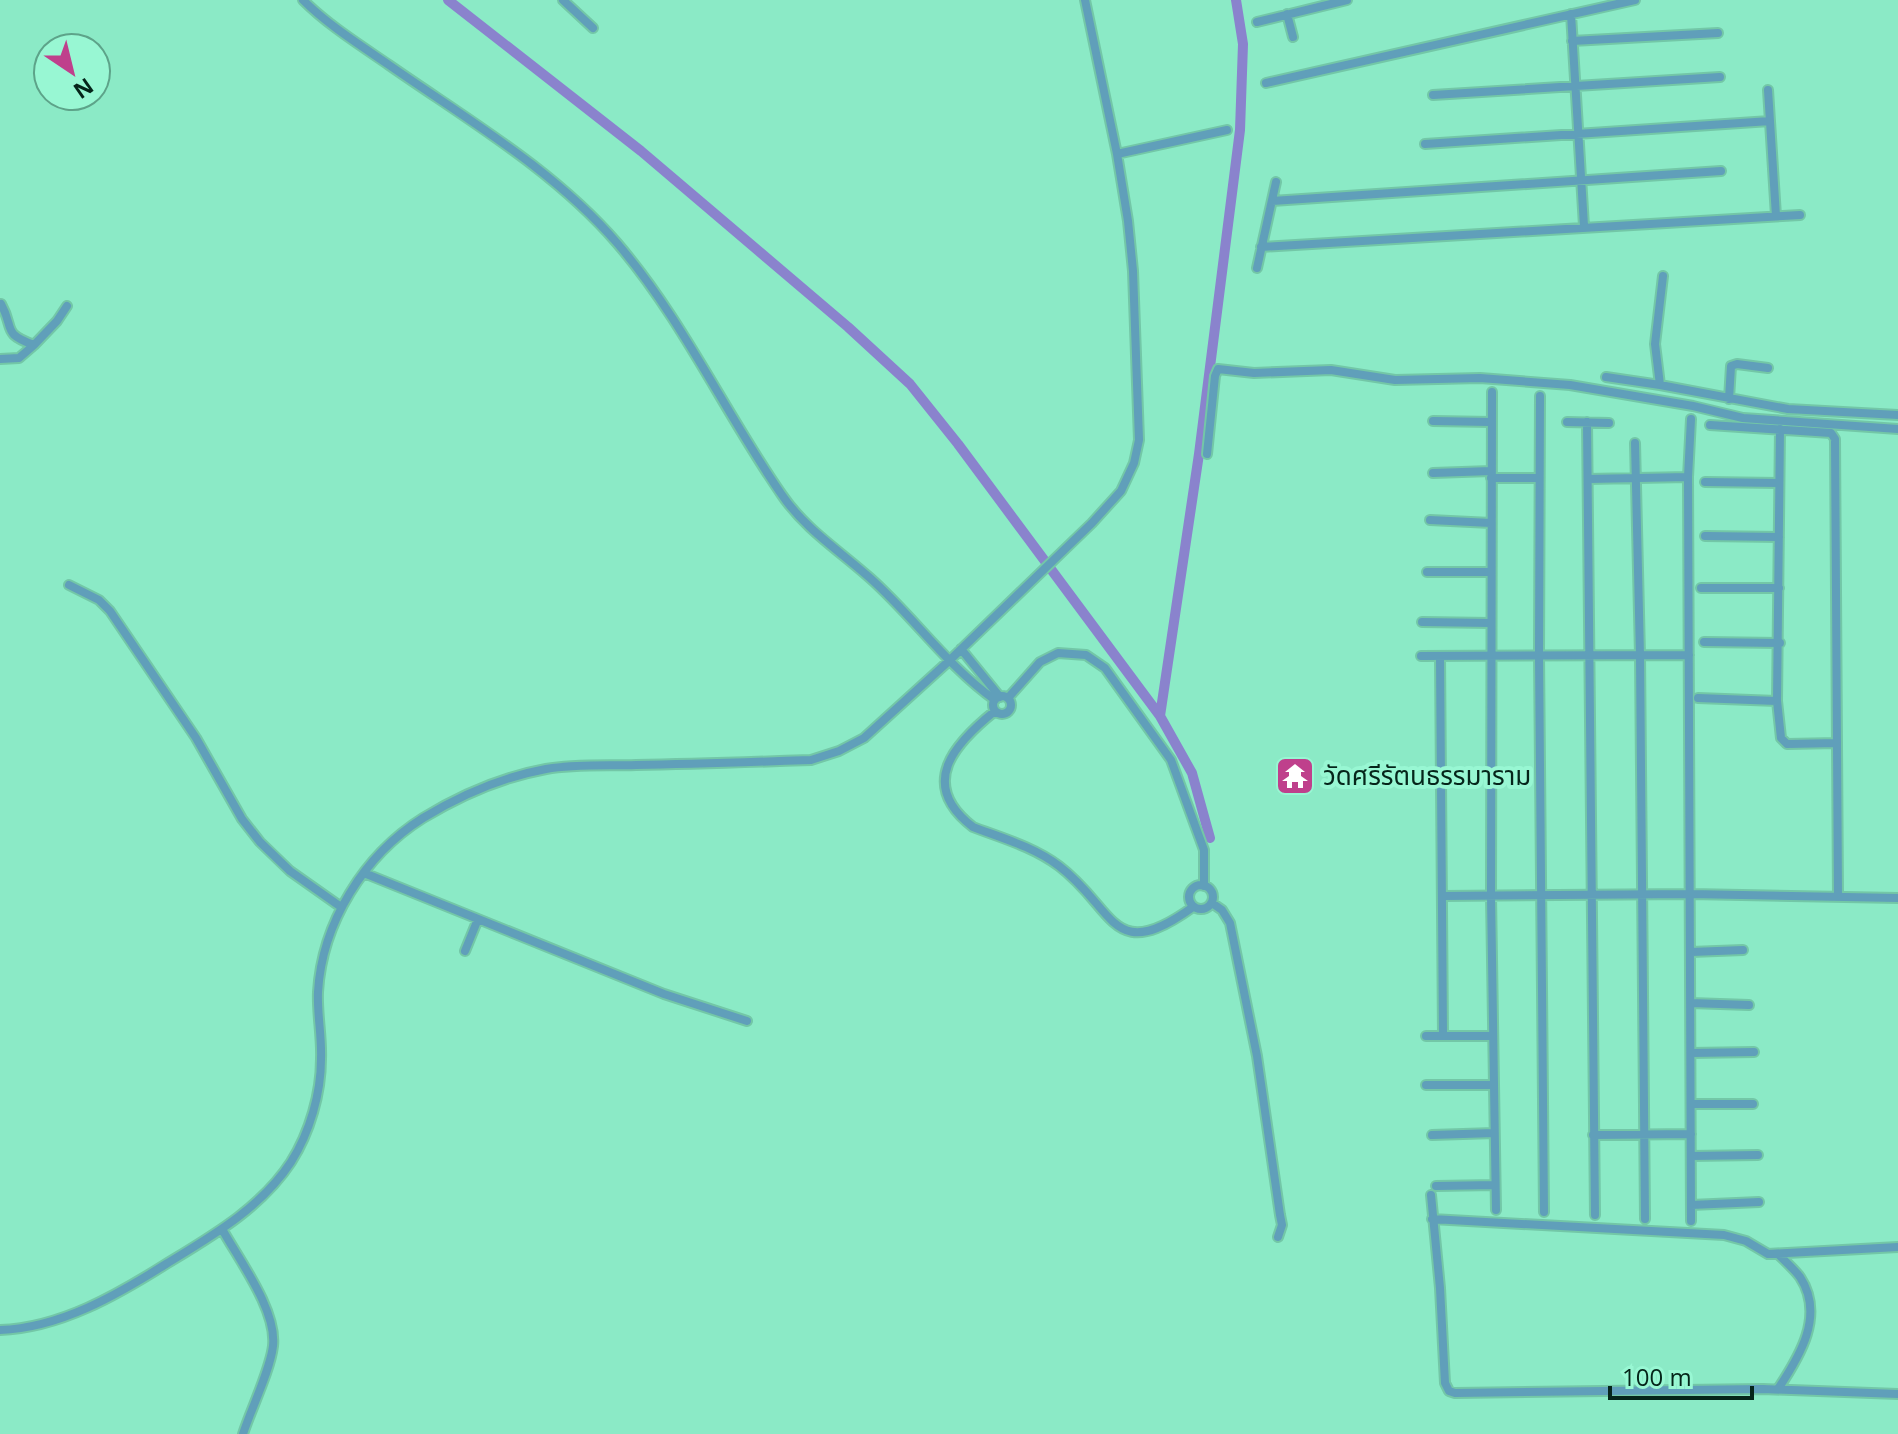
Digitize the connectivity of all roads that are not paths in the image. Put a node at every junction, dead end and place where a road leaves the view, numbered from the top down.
1 (303, 0) edge
2 (563, 0) edge
3 (1085, 0) edge
4 (1347, 0) edge
5 (1635, 0) edge
6 (1287, 14) junction
7 (1571, 14) junction
8 (1257, 22) dead end
9 (593, 28) dead end
10 (1718, 33) dead end
11 (1293, 37) dead end
12 (1572, 41) junction
13 (1720, 77) dead end
14 (1266, 83) dead end
15 (1575, 88) junction
16 (1768, 90) dead end
17 (1433, 95) dead end
18 (1770, 121) junction
19 (1227, 130) dead end
20 (1578, 134) junction
21 (1425, 144) dead end
22 (1117, 154) junction
23 (1721, 171) dead end
24 (1581, 180) junction
25 (1276, 182) dead end
26 (1272, 201) junction
27 (1800, 215) dead end
28 (1776, 216) junction
29 (1584, 226) junction
30 (1261, 247) junction
31 (1257, 268) dead end
32 (1663, 276) dead end
33 (1, 304) edge
34 (67, 306) dead end
35 (34, 345) junction
36 (0, 359) edge
37 (1768, 368) dead end
38 (1606, 377) dead end
39 (1660, 385) junction
40 (1492, 392) dead end
41 (1540, 396) dead end
42 (1729, 399) junction
43 (1898, 415) edge
44 (1691, 419) dead end
45 (1433, 421) dead end
46 (1491, 422) junction
47 (1567, 422) dead end
48 (1587, 422) junction
49 (1609, 423) dead end
50 (1710, 425) dead end
51 (1780, 429) junction
52 (1898, 429) edge
53 (1635, 443) dead end
54 (1207, 454) dead end
55 (1433, 473) dead end
56 (1491, 475) junction
57 (1688, 477) junction
58 (1539, 478) junction
59 (1588, 479) junction
60 (1636, 479) junction
61 (1705, 482) dead end
62 (1779, 483) junction
63 (1430, 520) dead end
64 (1491, 523) junction
65 (1705, 536) dead end
66 (1779, 537) junction
67 (1427, 572) dead end
68 (1491, 572) junction
69 (69, 585) dead end
70 (1701, 588) dead end
71 (1779, 588) junction
72 (1422, 622) dead end
73 (1491, 623) junction
74 (1704, 642) dead end
75 (1780, 643) junction
76 (961, 649) junction
77 (1539, 655) junction
78 (1590, 655) junction
79 (1640, 655) junction
80 (1689, 655) junction
81 (1421, 656) dead end
82 (1440, 656) junction
83 (1491, 656) junction
84 (950, 660) junction
85 (982, 674) junction
86 (974, 683) junction
87 (1001, 698) junction
88 (1698, 698) dead end
89 (1777, 701) junction
90 (995, 711) junction
91 (1837, 743) junction
92 (364, 873) junction
93 (1204, 886) junction
94 (1642, 894) junction
95 (1691, 894) junction
96 (1591, 895) junction
97 (1443, 896) junction
98 (1491, 896) junction
99 (1838, 896) junction
100 (1541, 897) junction
101 (1898, 898) edge
102 (1212, 903) junction
103 (341, 907) junction
104 (1193, 907) junction
105 (478, 919) junction
106 (1743, 950) dead end
107 (465, 951) dead end
108 (1691, 952) junction
109 (1691, 1003) junction
110 (1749, 1005) dead end
111 (747, 1021) dead end
112 (1426, 1036) dead end
113 (1443, 1036) junction
114 (1493, 1036) junction
115 (1754, 1052) dead end
116 (1691, 1053) junction
117 (1426, 1085) dead end
118 (1494, 1085) junction
119 (1691, 1104) junction
120 (1753, 1104) dead end
121 (1494, 1133) junction
122 (1644, 1134) junction
123 (1691, 1134) junction
124 (1432, 1135) dead end
125 (1593, 1135) junction
126 (1758, 1155) dead end
127 (1691, 1156) junction
128 (1495, 1185) junction
129 (1436, 1186) dead end
130 (1431, 1195) dead end
131 (1759, 1202) dead end
132 (1691, 1205) junction
133 (1496, 1210) dead end
134 (1544, 1212) dead end
135 (1595, 1215) dead end
136 (1432, 1219) junction
137 (1645, 1219) dead end
138 (1691, 1221) dead end
139 (222, 1229) junction
140 (1278, 1237) dead end
141 (1898, 1247) edge
142 (1778, 1254) junction
143 (0, 1330) edge
144 (1778, 1389) junction
145 (1898, 1394) edge
146 (243, 1434) edge

1 - 84 street
2 - 9 street
3 - 22 street
4 - 6 street
5 - 7 street
6 - 8 street
6 - 11 street
7 - 12 street
7 - 14 street
10 - 12 street
12 - 15 street
13 - 15 street
15 - 17 street
15 - 20 street
16 - 18 street
18 - 20 street
18 - 28 street
19 - 22 street
20 - 21 street
20 - 24 street
22 - 76 street
23 - 24 street
24 - 26 street
24 - 29 street
25 - 26 street
26 - 30 street
27 - 28 street
28 - 29 street
29 - 30 street
30 - 31 street
32 - 39 street
33 - 35 street
34 - 35 street
35 - 36 street
37 - 42 street
38 - 39 street
39 - 42 street
40 - 46 street
41 - 58 street
42 - 43 street
44 - 57 street
45 - 46 street
46 - 56 street
47 - 48 street
48 - 49 street
48 - 59 street
50 - 51 street
51 - 62 street
51 - 91 street
52 - 54 street
53 - 60 street
55 - 56 street
56 - 58 street
56 - 64 street
57 - 60 street
57 - 80 street
58 - 77 street
59 - 60 street
59 - 78 street
60 - 79 street
61 - 62 street
62 - 66 street
63 - 64 street
64 - 68 street
65 - 66 street
66 - 71 street
67 - 68 street
68 - 73 street
69 - 103 street
70 - 71 street
71 - 75 street
72 - 73 street
73 - 83 street
74 - 75 street
75 - 89 street
76 - 84 street
76 - 85 street
77 - 78 street
77 - 83 street
77 - 100 street
78 - 79 street
78 - 96 street
79 - 80 street
79 - 94 street
80 - 95 street
81 - 82 street
82 - 83 street
82 - 97 street
83 - 98 street
84 - 86 street
84 - 92 street
85 - 86 street
85 - 87 street
86 - 87 street
87 - 90 street
87 - 90 street
87 - 93 street
88 - 89 street
89 - 91 street
90 - 104 street
91 - 99 street
92 - 103 street
92 - 105 street
93 - 102 street
93 - 104 street
94 - 95 street
94 - 96 street
94 - 122 street
95 - 99 street
95 - 108 street
96 - 100 street
96 - 125 street
97 - 98 street
97 - 113 street
98 - 100 street
98 - 114 street
99 - 101 street
100 - 134 street
102 - 104 street
102 - 140 street
103 - 139 street
105 - 107 street
105 - 111 street
106 - 108 street
108 - 109 street
109 - 110 street
109 - 116 street
112 - 113 street
113 - 114 street
114 - 118 street
115 - 116 street
116 - 119 street
117 - 118 street
118 - 121 street
119 - 120 street
119 - 123 street
121 - 124 street
121 - 128 street
122 - 123 street
122 - 125 street
122 - 137 street
123 - 127 street
125 - 135 street
126 - 127 street
127 - 132 street
128 - 129 street
128 - 133 street
130 - 136 street
131 - 132 street
132 - 138 street
136 - 142 street
136 - 144 street
139 - 143 street
139 - 146 street
141 - 142 street
142 - 144 street
144 - 145 street

